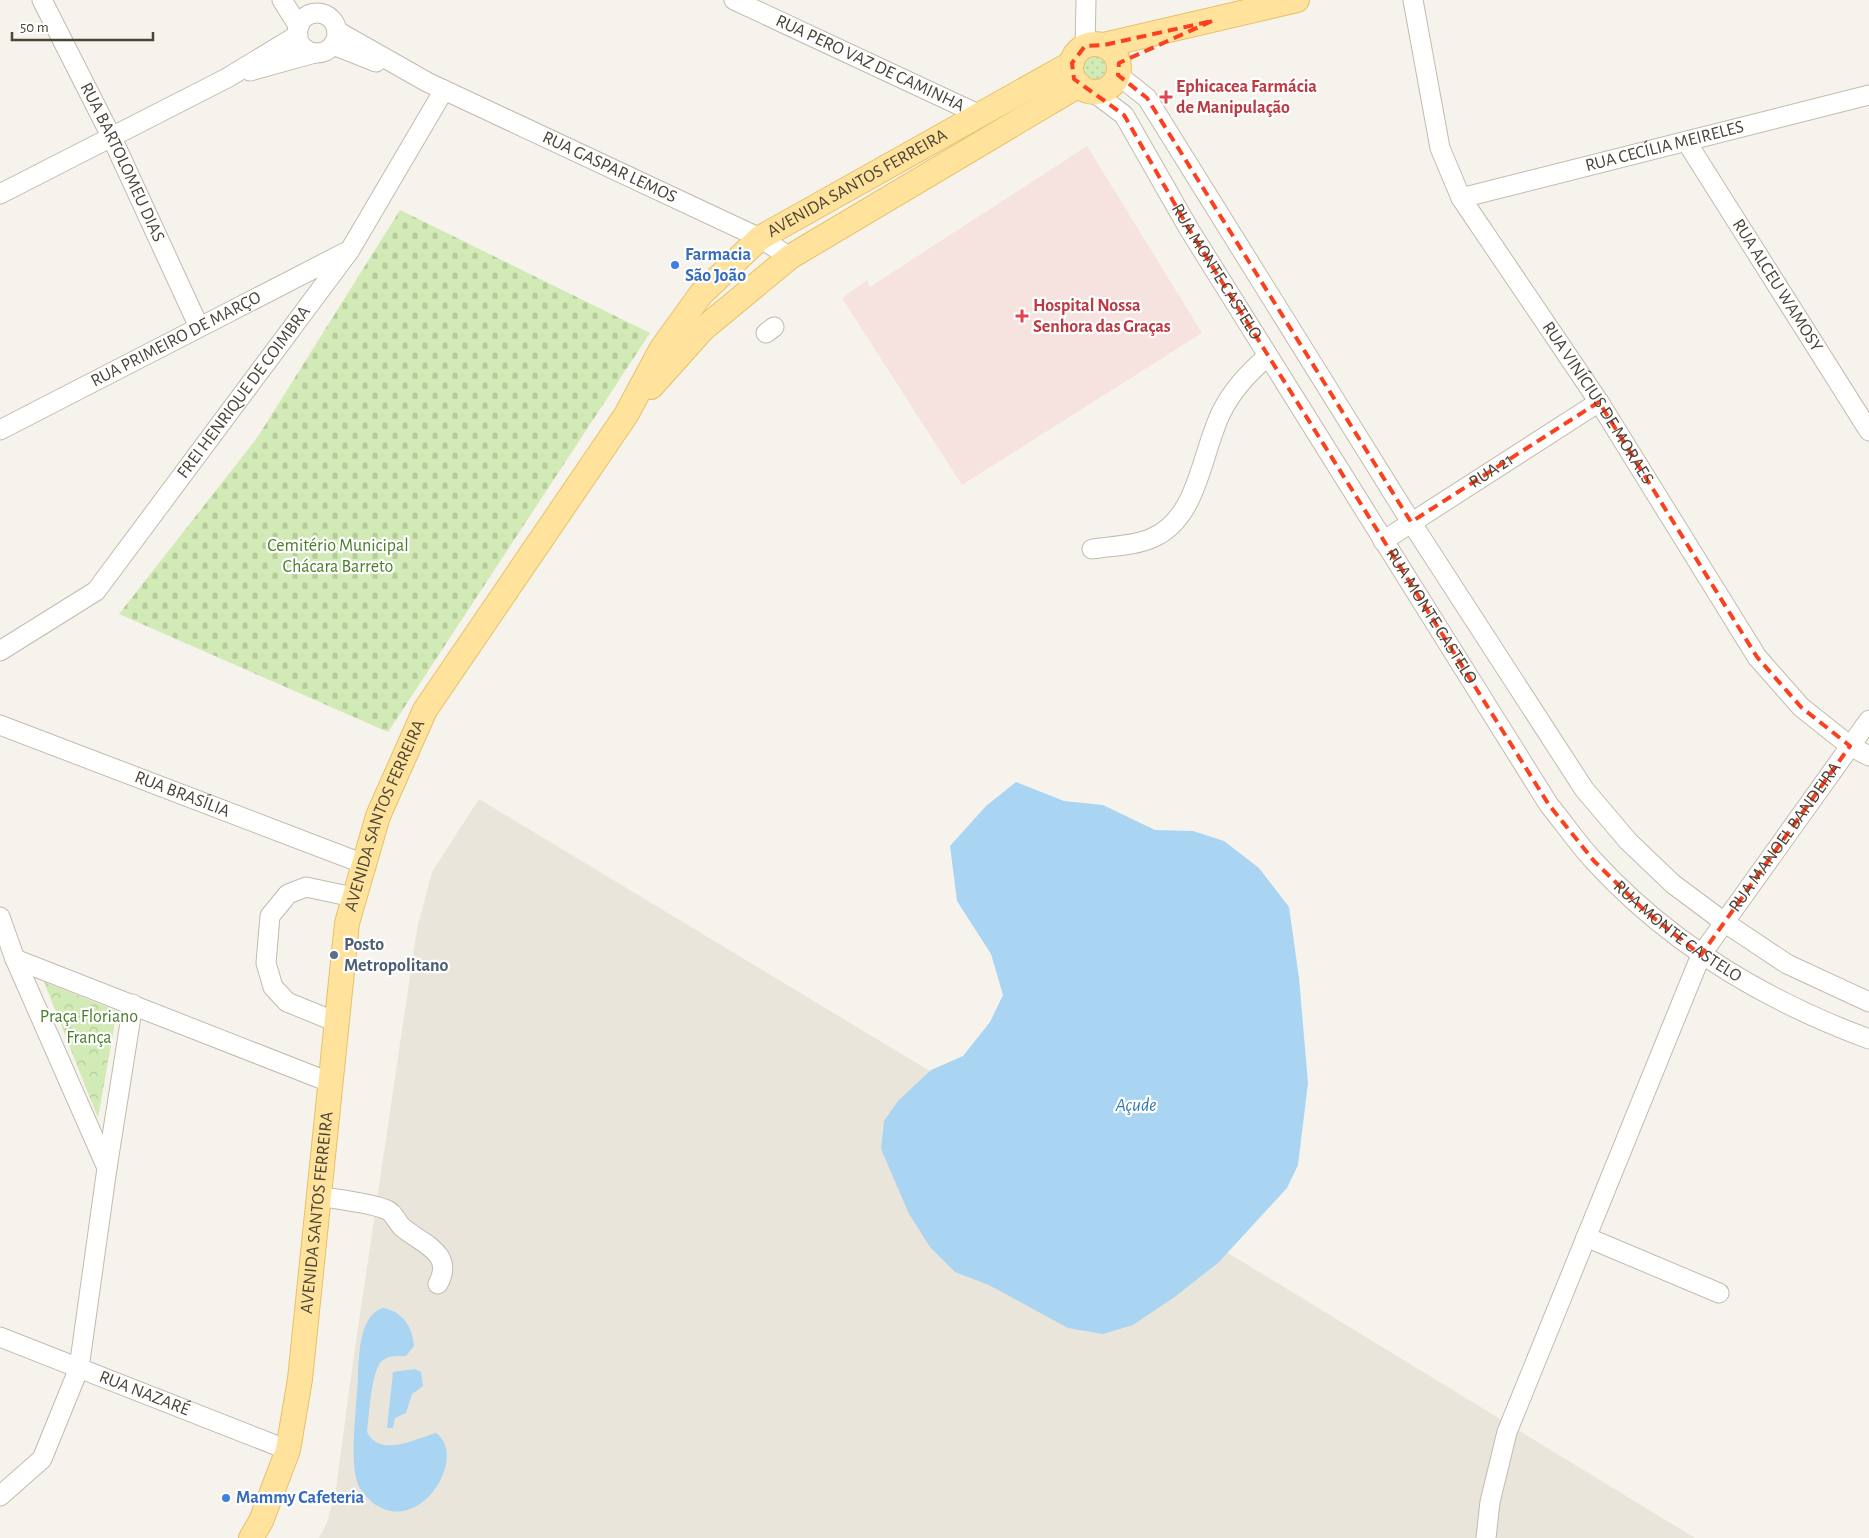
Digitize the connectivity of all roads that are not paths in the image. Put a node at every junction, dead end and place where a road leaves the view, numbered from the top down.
1 (42, 0) edge
2 (282, 0) edge
3 (734, 0) edge
4 (1086, 0) edge
5 (1297, 0) edge
6 (1413, 0) edge
7 (314, 7) edge
8 (298, 31) junction
9 (335, 38) junction
10 (316, 53) junction
11 (1100, 58) junction
12 (227, 78) junction
13 (435, 86) junction
14 (1086, 88) junction
15 (1869, 95) edge
16 (978, 114) junction
17 (112, 138) junction
18 (1686, 141) junction
19 (0, 194) edge
20 (1461, 198) junction
21 (760, 238) junction
22 (350, 250) junction
23 (790, 256) junction
24 (199, 327) junction
25 (1268, 356) junction
26 (1598, 402) junction
27 (626, 414) junction
28 (0, 430) edge
29 (1869, 431) edge
30 (1411, 522) junction
31 (1383, 541) junction
32 (1092, 549) dead end
33 (0, 651) edge
34 (1869, 720) edge
35 (0, 725) edge
36 (1850, 746) junction
37 (1869, 756) edge
38 (364, 864) junction
39 (353, 897) junction
40 (0, 917) edge
41 (1724, 922) junction
42 (1701, 955) junction
43 (15, 959) junction
44 (1869, 1002) edge
45 (133, 1004) junction
46 (336, 1022) junction
47 (1869, 1039) edge
48 (329, 1082) junction
49 (106, 1168) junction
50 (318, 1196) junction
51 (1586, 1237) junction
52 (438, 1284) dead end
53 (1719, 1293) dead end
54 (0, 1337) edge
55 (79, 1368) junction
56 (288, 1450) junction
57 (0, 1496) edge
58 (251, 1538) edge
59 (1486, 1538) edge

1 - 17 street, RUA BARTOLOMEU DIAS
2 - 8 street
3 - 16 street, RUA PERO VAZ DE CAMINHA
4 - 11 street
5 - 11 main road, AVENIDA SANTOS FERREIRA
6 - 20 street, RUA VINÍCIUS DE MORAES
7 - 8 street
7 - 9 street
8 - 10 street
8 - 12 street
9 - 10 street
9 - 13 street, RUA GASPAR LEMOS
10 - 12 street
11 - 14 main road
11 - 14 main road, AVENIDA SANTOS FERREIRA
11 - 16 main road, AVENIDA SANTOS FERREIRA
11 - 30 street, RUA MONTE CASTELO
12 - 17 street
13 - 21 street, RUA GASPAR LEMOS
13 - 22 street, FREI HENRIQUE DE COIMBRA
14 - 23 main road, AVENIDA SANTOS FERREIRA
14 - 25 street, RUA MONTE CASTELO
15 - 18 street, RUA CECÍLIA MEIRELES
16 - 21 main road, AVENIDA SANTOS FERREIRA
17 - 19 street
17 - 24 street, RUA BARTOLOMEU DIAS
18 - 20 street, RUA CECÍLIA MEIRELES
18 - 29 street, RUA ALCEU WAMOSY
20 - 26 street, RUA VINÍCIUS DE MORAES
21 - 23 street, RUA GASPAR LEMOS
21 - 27 main road, AVENIDA SANTOS FERREIRA
22 - 24 street, RUA PRIMEIRO DE MARÇO
22 - 33 street, FREI HENRIQUE DE COIMBRA
23 - 27 main road, AVENIDA SANTOS FERREIRA
24 - 28 street, RUA PRIMEIRO DE MARÇO
25 - 31 street, RUA MONTE CASTELO
25 - 32 street
26 - 30 street, RUA 21
26 - 36 street, RUA VINÍCIUS DE MORAES
27 - 38 main road, AVENIDA SANTOS FERREIRA
30 - 31 street, RUA 21
30 - 41 street, RUA MONTE CASTELO
31 - 42 street, RUA MONTE CASTELO
34 - 36 street, RUA MANOEL BANDEIRA
35 - 38 street, RUA BRASÍLIA
36 - 37 street, RUA VINÍCIUS DE MORAES
36 - 41 street, RUA MANOEL BANDEIRA
38 - 39 main road, AVENIDA SANTOS FERREIRA
39 - 46 main road, AVENIDA SANTOS FERREIRA
39 - 46 street
40 - 43 street
41 - 42 street, RUA MANOEL BANDEIRA
41 - 44 street, RUA MONTE CASTELO
42 - 47 street, RUA MONTE CASTELO
42 - 51 street, RUA MANOEL BANDEIRA
43 - 45 street
43 - 49 street
45 - 48 street
45 - 49 street
46 - 48 main road, AVENIDA SANTOS FERREIRA
48 - 50 main road, AVENIDA SANTOS FERREIRA
49 - 55 street
50 - 52 street
50 - 56 main road, AVENIDA SANTOS FERREIRA
51 - 53 street
51 - 59 street, RUA MANOEL BANDEIRA
54 - 55 street, RUA NAZARÉ
55 - 56 street, RUA NAZARÉ
55 - 57 street
56 - 58 main road, AVENIDA SANTOS FERREIRA

